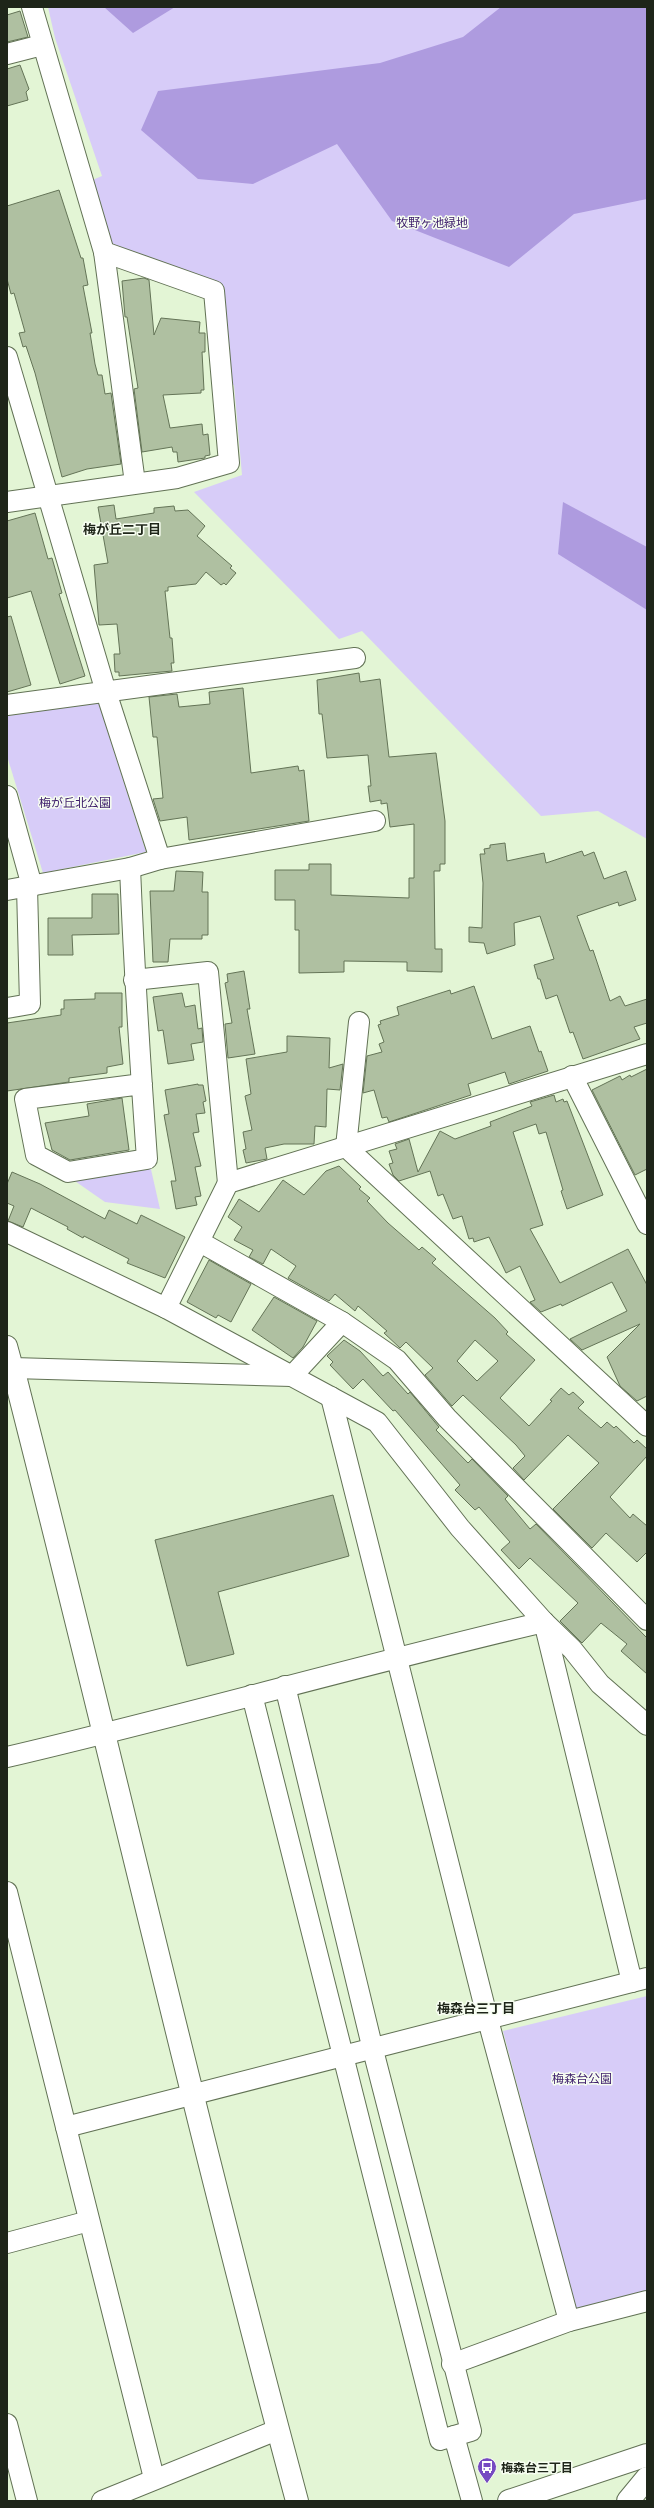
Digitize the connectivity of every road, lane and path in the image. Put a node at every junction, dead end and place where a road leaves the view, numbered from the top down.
1 (32, 7) edge
2 (42, 45) junction
3 (7, 54) edge
4 (104, 252) junction
5 (7, 357) edge
6 (136, 483) junction
7 (48, 497) junction
8 (7, 502) edge
9 (355, 658) dead end
10 (106, 692) junction
11 (7, 705) edge
12 (7, 796) edge
13 (375, 821) dead end
14 (160, 859) junction
15 (130, 868) junction
16 (30, 886) junction
17 (7, 890) edge
18 (134, 980) junction
19 (7, 1008) edge
20 (359, 1022) dead end
21 (647, 1054) edge
22 (572, 1076) junction
23 (142, 1084) junction
24 (346, 1147) junction
25 (228, 1184) junction
26 (647, 1224) edge
27 (7, 1232) edge
28 (200, 1242) junction
29 (166, 1308) junction
30 (342, 1322) junction
31 (7, 1346) edge
32 (10, 1368) edge
33 (292, 1376) junction
34 (331, 1397) junction
35 (647, 1426) edge
36 (647, 1620) edge
37 (544, 1622) junction
38 (396, 1657) junction
39 (285, 1686) junction
40 (252, 1695) junction
41 (647, 1725) edge
42 (106, 1734) junction
43 (7, 1757) edge
44 (7, 1894) edge
45 (639, 1980) edge
46 (488, 2020) junction
47 (373, 2050) junction
48 (342, 2058) junction
49 (192, 2095) junction
50 (66, 2127) junction
51 (89, 2221) junction
52 (7, 2242) edge
53 (647, 2301) edge
54 (569, 2320) junction
55 (452, 2364) junction
56 (7, 2424) edge
57 (278, 2430) junction
58 (454, 2436) junction
59 (647, 2454) edge
60 (154, 2478) junction
61 (647, 2478) edge
62 (27, 2501) edge
63 (102, 2501) edge
64 (296, 2501) edge
65 (472, 2501) edge
66 (509, 2501) edge
67 (628, 2501) edge

1 - 2 street
2 - 3 street
2 - 4 street
4 - 6 street
4 - 6 street
5 - 7 street
6 - 7 street
7 - 8 street
7 - 10 street
9 - 10 street
10 - 11 street
10 - 14 street
12 - 16 street
13 - 14 street
14 - 15 street
15 - 16 street
15 - 18 street
16 - 17 street
16 - 19 street
18 - 23 street
18 - 25 street
20 - 24 street
21 - 22 street
22 - 24 street
22 - 26 street
23 - 23 street
24 - 25 street
24 - 35 street
25 - 28 street
27 - 29 street
28 - 29 street
28 - 30 street
29 - 33 street
30 - 33 street
30 - 36 street
31 - 32 street
32 - 33 street
32 - 42 street
33 - 34 street
34 - 37 street
34 - 38 street
37 - 38 street
37 - 41 street
37 - 45 street
38 - 39 street
38 - 46 street
39 - 40 street
39 - 47 street
40 - 42 street
40 - 48 street
42 - 43 street
42 - 49 street
44 - 50 street
45 - 46 street
46 - 47 street
46 - 54 street
47 - 48 street
47 - 55 street
48 - 49 street
48 - 58 street
49 - 50 street
49 - 57 street
50 - 51 street
51 - 52 street
51 - 60 street
53 - 54 street
54 - 55 street
55 - 58 street
56 - 62 street
57 - 60 street
57 - 64 street
58 - 65 street
59 - 66 street
60 - 63 street
61 - 67 street

